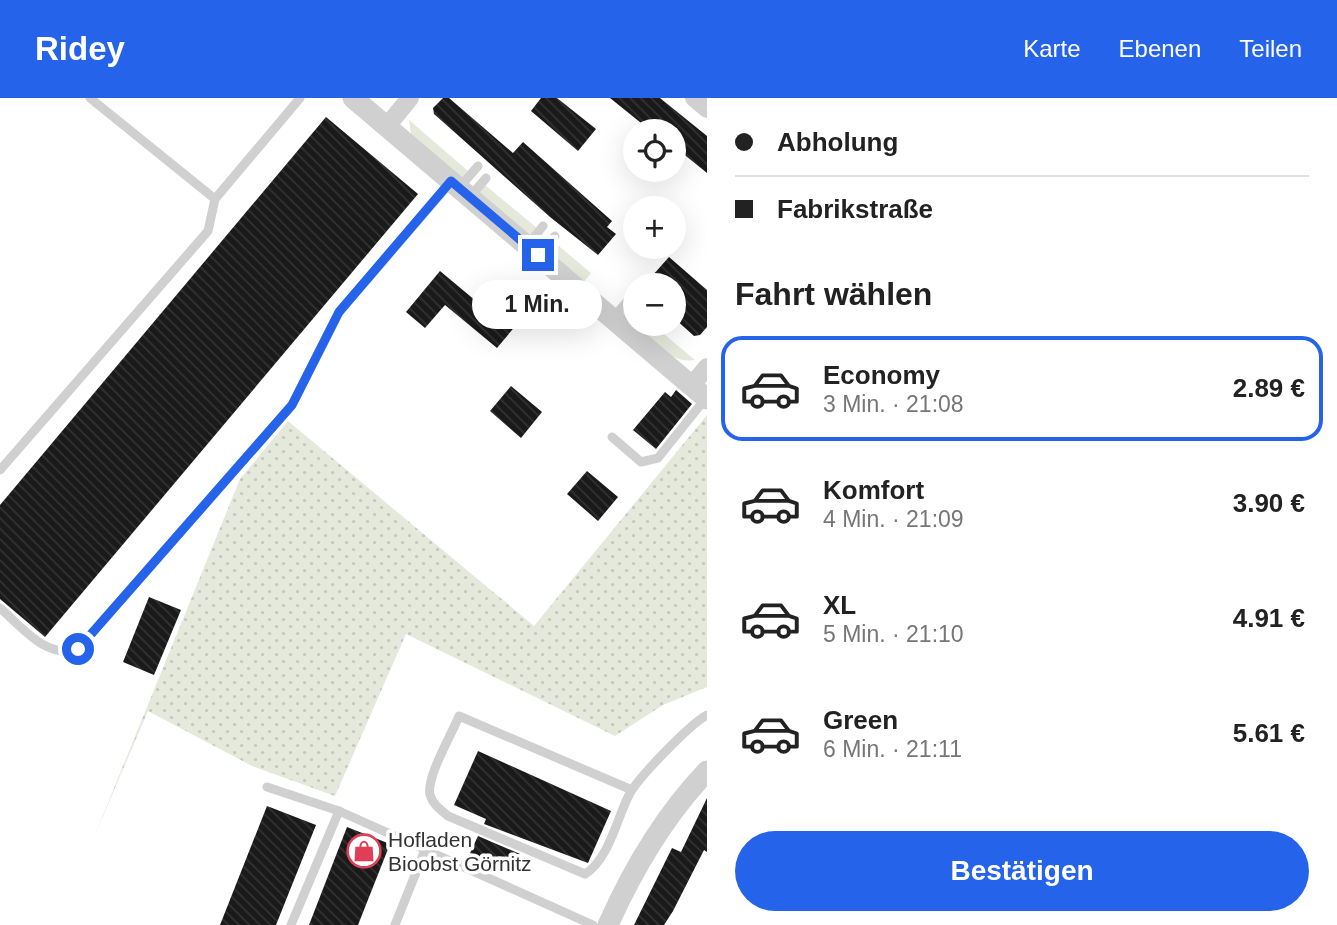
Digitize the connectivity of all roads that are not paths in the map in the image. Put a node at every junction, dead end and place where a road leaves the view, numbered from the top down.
1 (90, 98) edge
2 (300, 98) edge
3 (354, 98) edge
4 (410, 98) edge
5 (694, 98) edge
6 (707, 109) edge
7 (387, 126) junction
8 (478, 166) dead end
9 (486, 178) dead end
10 (460, 189) junction
11 (215, 199) junction
12 (543, 226) dead end
13 (555, 236) dead end
14 (532, 251) junction
15 (623, 306) edge
16 (612, 318) junction
17 (707, 367) edge
18 (702, 394) edge
19 (612, 437) dead end
20 (0, 470) edge
21 (0, 608) edge
22 (707, 715) edge
23 (707, 771) edge
24 (267, 787) dead end
25 (632, 790) junction
26 (339, 811) junction
27 (425, 850) junction
28 (291, 925) edge
29 (395, 925) edge
30 (593, 925) edge
31 (608, 925) edge

1 - 11 lane
2 - 11 lane
3 - 7 street
4 - 7 street
5 - 6 street
7 - 10 street
8 - 10 lane
9 - 10 lane
10 - 14 street
10 - 21 lane
11 - 20 lane
12 - 14 lane
13 - 14 lane
14 - 16 street
15 - 16 lane
16 - 18 street
17 - 18 street
18 - 19 lane
22 - 25 lane
23 - 31 street
24 - 26 lane
25 - 25 lane
26 - 27 lane
26 - 28 lane
27 - 29 lane
27 - 30 lane

